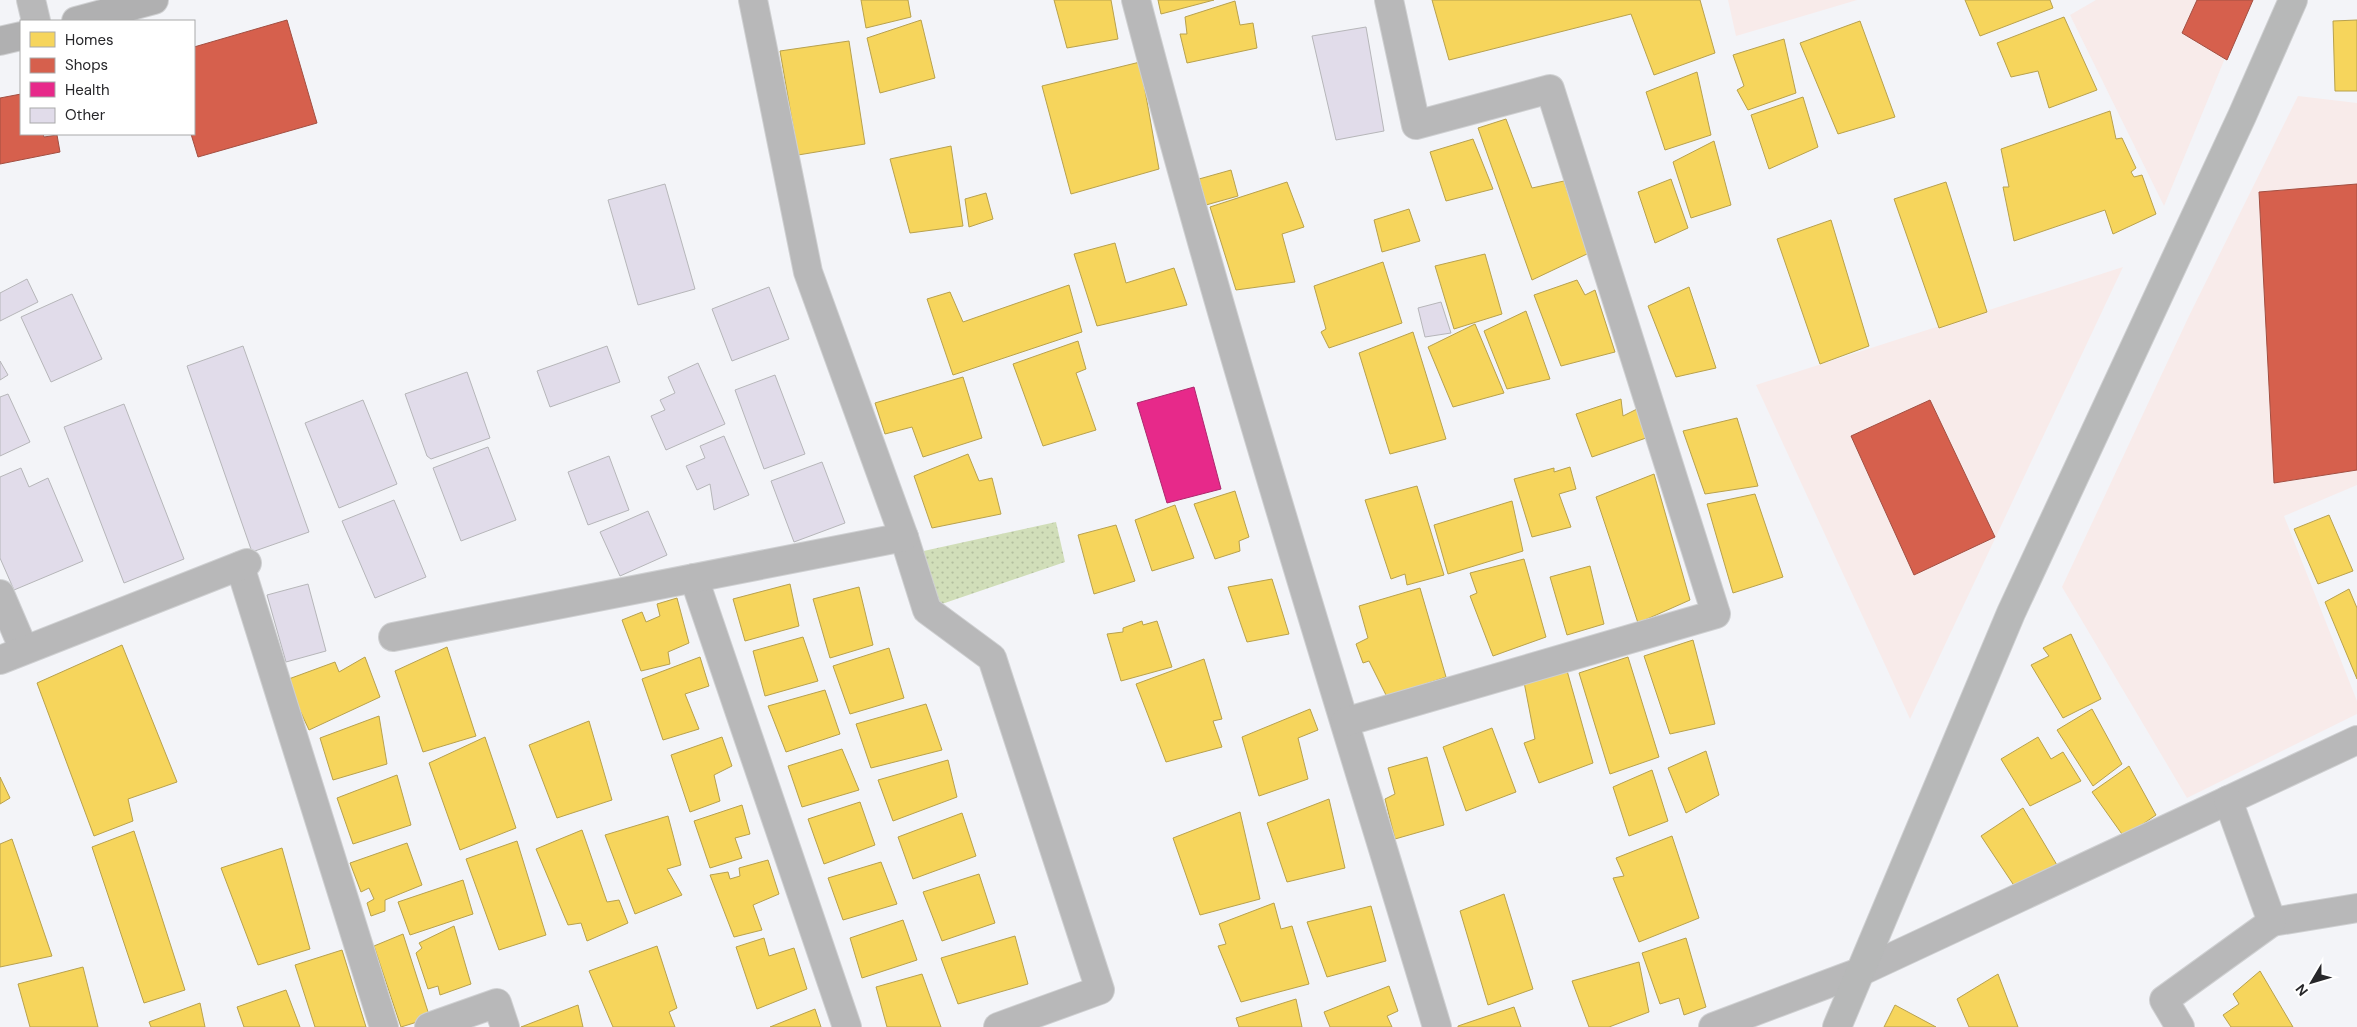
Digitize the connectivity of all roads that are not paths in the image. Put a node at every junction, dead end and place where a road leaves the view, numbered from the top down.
1 (31, 0) edge
2 (154, 0) edge
3 (753, 0) edge
4 (1136, 0) edge
5 (1389, 0) edge
6 (2293, 0) edge
7 (36, 20) edge
8 (80, 20) edge
9 (20, 36) edge
10 (0, 41) edge
11 (904, 537) junction
12 (694, 578) junction
13 (0, 594) edge
14 (393, 637) dead end
15 (12, 655) edge
16 (1346, 722) junction
17 (2357, 740) edge
18 (2228, 800) junction
19 (2357, 908) edge
20 (2272, 922) junction
21 (1862, 971) junction
22 (384, 1027) edge
23 (429, 1027) edge
24 (505, 1027) edge
25 (847, 1027) edge
26 (998, 1027) edge
27 (1437, 1027) edge
28 (1713, 1027) edge
29 (1837, 1027) edge
30 (2180, 1027) edge

1 - 7 street
2 - 8 main road
3 - 11 street
4 - 16 street
5 - 16 street
6 - 21 street
9 - 10 main road
11 - 12 street
11 - 26 street
12 - 14 street
12 - 25 street
13 - 15 street
15 - 22 street
16 - 27 street
17 - 18 street
18 - 20 street
18 - 21 street
19 - 20 street
20 - 30 street
21 - 28 street
21 - 29 street
23 - 24 street

